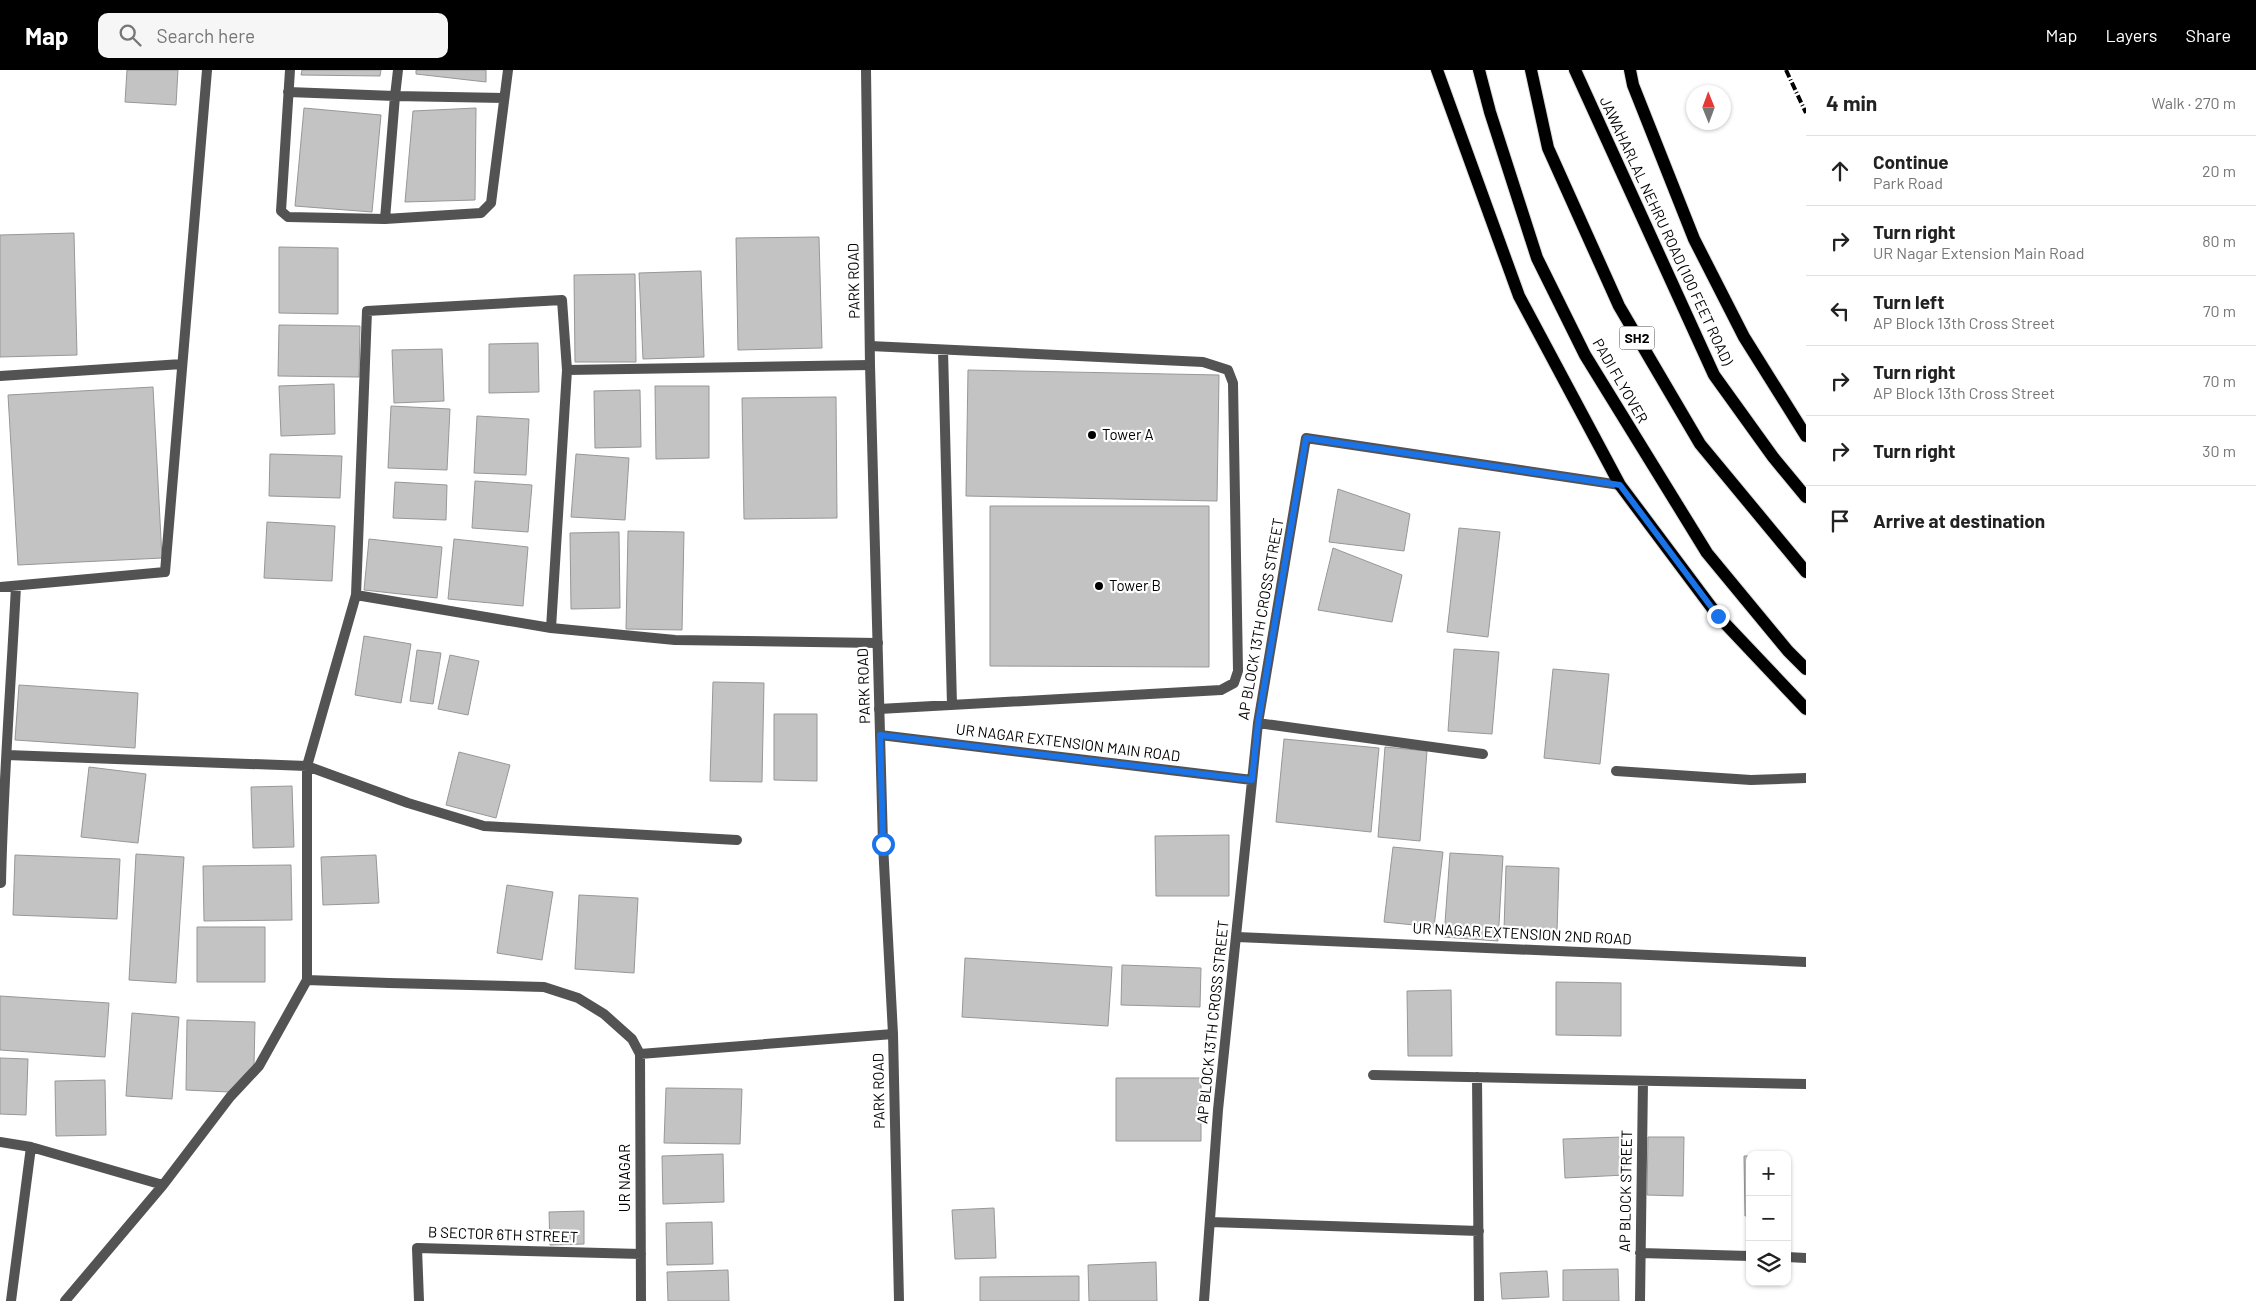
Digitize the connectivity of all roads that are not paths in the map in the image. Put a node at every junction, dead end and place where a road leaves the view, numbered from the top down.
1 (207, 70) edge
2 (290, 70) edge
3 (398, 70) edge
4 (508, 70) edge
5 (866, 70) edge
6 (1438, 70) edge
7 (1479, 70) edge
8 (1531, 70) edge
9 (1575, 70) edge
10 (1630, 70) edge
11 (288, 92) junction
12 (395, 96) junction
13 (504, 98) junction
14 (385, 219) junction
15 (870, 346) junction
16 (943, 350) junction
17 (182, 364) junction
18 (870, 365) junction
19 (567, 370) junction
20 (0, 376) edge
21 (1806, 436) edge
22 (1620, 485) junction
23 (1806, 497) edge
24 (1806, 572) edge
25 (16, 586) junction
26 (0, 587) edge
27 (356, 595) junction
28 (552, 628) junction
29 (878, 643) junction
30 (1806, 669) edge
31 (952, 705) junction
32 (1806, 708) edge
33 (879, 709) junction
34 (1258, 723) junction
35 (880, 735) junction
36 (1483, 754) dead end
37 (8, 755) junction
38 (307, 766) junction
39 (1616, 771) dead end
40 (1806, 778) edge
41 (1252, 780) junction
42 (1, 799) edge
43 (737, 840) dead end
44 (1, 884) edge
45 (1237, 937) junction
46 (1806, 962) edge
47 (307, 980) junction
48 (893, 1034) junction
49 (640, 1054) junction
50 (1373, 1075) dead end
51 (1478, 1077) junction
52 (1643, 1081) junction
53 (1806, 1084) edge
54 (0, 1142) edge
55 (31, 1147) junction
56 (163, 1185) junction
57 (1210, 1222) junction
58 (1479, 1231) junction
59 (1640, 1253) junction
60 (641, 1254) junction
61 (1746, 1256) edge
62 (1791, 1257) edge
63 (1806, 1258) edge
64 (11, 1301) edge
65 (65, 1301) edge
66 (419, 1301) edge
67 (641, 1301) edge
68 (899, 1301) edge
69 (1204, 1301) edge
70 (1479, 1301) edge
71 (1640, 1301) edge

1 - 17 street
2 - 11 street
3 - 12 street
4 - 13 street
5 - 15 street, PARK ROAD
6 - 22 main road
7 - 30 main road, PADI FLYOVER
8 - 24 main road, SH2
9 - 23 main road, JAWAHARLAL NEHRU ROAD (100 FEET ROAD)
10 - 21 main road
11 - 12 street
11 - 14 street
12 - 13 street
12 - 14 street
13 - 14 street
15 - 16 street
15 - 18 street, PARK ROAD
16 - 31 street
16 - 31 street
17 - 20 street
17 - 25 street
18 - 19 street
18 - 29 street, PARK ROAD
19 - 27 street
19 - 28 street
22 - 32 main road
22 - 34 street, AP BLOCK 13TH CROSS STREET
25 - 26 street
25 - 37 street
27 - 28 street
27 - 38 street
28 - 29 street
29 - 33 street, PARK ROAD
31 - 33 street
33 - 35 street, PARK ROAD
34 - 36 street
34 - 41 street, AP BLOCK 13TH CROSS STREET
35 - 41 street, UR NAGAR EXTENSION MAIN ROAD
35 - 48 street, PARK ROAD
37 - 38 street
37 - 42 street
38 - 43 street
38 - 47 street
39 - 40 street
41 - 45 street, AP BLOCK 13TH CROSS STREET
42 - 44 street
45 - 46 street, UR NAGAR EXTENSION 2ND ROAD
45 - 57 street, AP BLOCK 13TH CROSS STREET
47 - 49 street
47 - 56 street
48 - 49 street
48 - 68 street, PARK ROAD
49 - 60 street, UR NAGAR
50 - 51 street
51 - 52 street
51 - 58 street
52 - 53 street
52 - 59 street, AP BLOCK STREET
54 - 55 street
55 - 56 street
55 - 64 street
56 - 65 street
57 - 58 street
57 - 69 street, AP BLOCK 13TH CROSS STREET
58 - 70 street
59 - 61 street
59 - 71 street, AP BLOCK STREET
60 - 66 street, B SECTOR 6TH STREET
60 - 67 street, UR NAGAR
62 - 63 street

